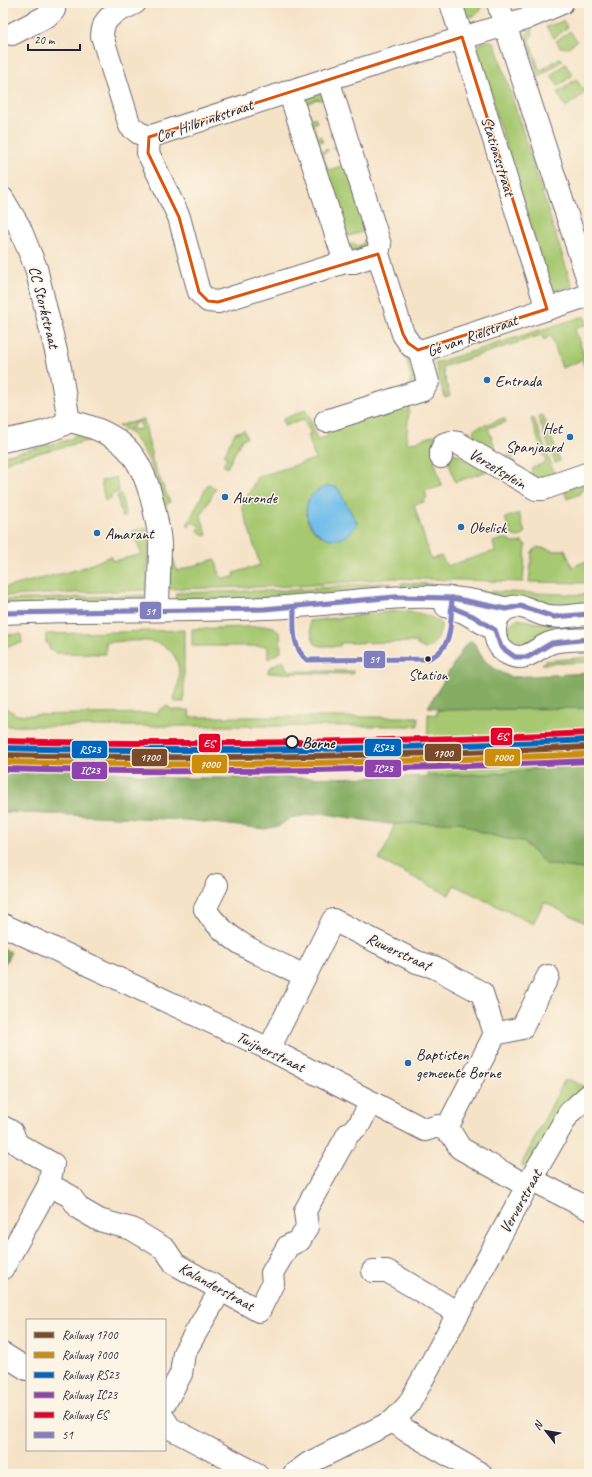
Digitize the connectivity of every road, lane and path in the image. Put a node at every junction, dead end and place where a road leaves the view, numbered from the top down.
1 (55, 3) edge
2 (135, 3) edge
3 (451, 3) edge
4 (498, 3) edge
5 (562, 3) edge
6 (504, 25) junction
7 (12, 34) dead end
8 (462, 37) junction
9 (328, 78) junction
10 (289, 91) junction
11 (149, 137) junction
12 (3, 199) edge
13 (378, 254) junction
14 (345, 262) junction
15 (589, 283) edge
16 (589, 295) edge
17 (546, 309) junction
18 (422, 351) junction
19 (326, 420) dead end
20 (69, 421) junction
21 (3, 441) edge
22 (441, 457) dead end
23 (589, 473) edge
24 (395, 597) junction
25 (506, 609) junction
26 (158, 610) junction
27 (3, 613) edge
28 (589, 614) edge
29 (495, 630) junction
30 (589, 639) edge
31 (589, 653) edge
32 (528, 657) junction
33 (217, 885) dead end
34 (3, 925) edge
35 (305, 976) junction
36 (548, 976) dead end
37 (495, 1034) junction
38 (269, 1049) junction
39 (589, 1095) edge
40 (371, 1102) junction
41 (3, 1127) edge
42 (446, 1130) junction
43 (529, 1183) junction
44 (49, 1185) junction
45 (589, 1209) edge
46 (3, 1268) edge
47 (373, 1271) dead end
48 (221, 1289) junction
49 (458, 1312) junction
50 (3, 1354) edge
51 (26, 1368) edge
52 (166, 1402) edge
53 (393, 1420) junction
54 (166, 1422) edge
55 (257, 1474) edge
56 (294, 1474) edge
57 (481, 1474) edge

1 - 7 street
2 - 11 street
3 - 8 street, Stationsstraat
4 - 6 street
5 - 6 street, Cor Hilbrinkstraat
6 - 8 street, Cor Hilbrinkstraat
6 - 15 street
8 - 9 street, Cor Hilbrinkstraat
8 - 17 street, Stationsstraat
9 - 10 street, Cor Hilbrinkstraat
9 - 13 street
10 - 11 street, Cor Hilbrinkstraat
10 - 14 street
11 - 14 street, Cor Hilbrinkstraat
12 - 20 street, CC Storkstraat
13 - 14 street, Cor Hilbrinkstraat
13 - 18 street
16 - 17 street, Gé van Rielstraat
17 - 18 street, Gé van Rielstraat
18 - 19 street, Gé van Rielstraat
20 - 21 street
20 - 26 street
22 - 23 street, Verzetsplein
24 - 25 street
24 - 26 street
24 - 29 street
25 - 28 street
25 - 29 street
26 - 27 street
29 - 32 street
30 - 32 street
31 - 32 street
33 - 35 street
34 - 38 street, Twijnerstraat
35 - 37 street, Ruwerstraat
35 - 38 street, Ruwerstraat
36 - 37 street
37 - 42 street
38 - 40 street, Twijnerstraat
39 - 43 street, Ververstraat
40 - 42 street, Twijnerstraat
40 - 48 street, Kalanderstraat
41 - 44 street
42 - 43 street
43 - 45 street
43 - 49 street, Ververstraat
44 - 46 street
44 - 48 street, Kalanderstraat
47 - 49 street
48 - 52 street
49 - 53 street, Ververstraat
50 - 51 street
53 - 56 street, Ververstraat
53 - 57 street
54 - 55 street

